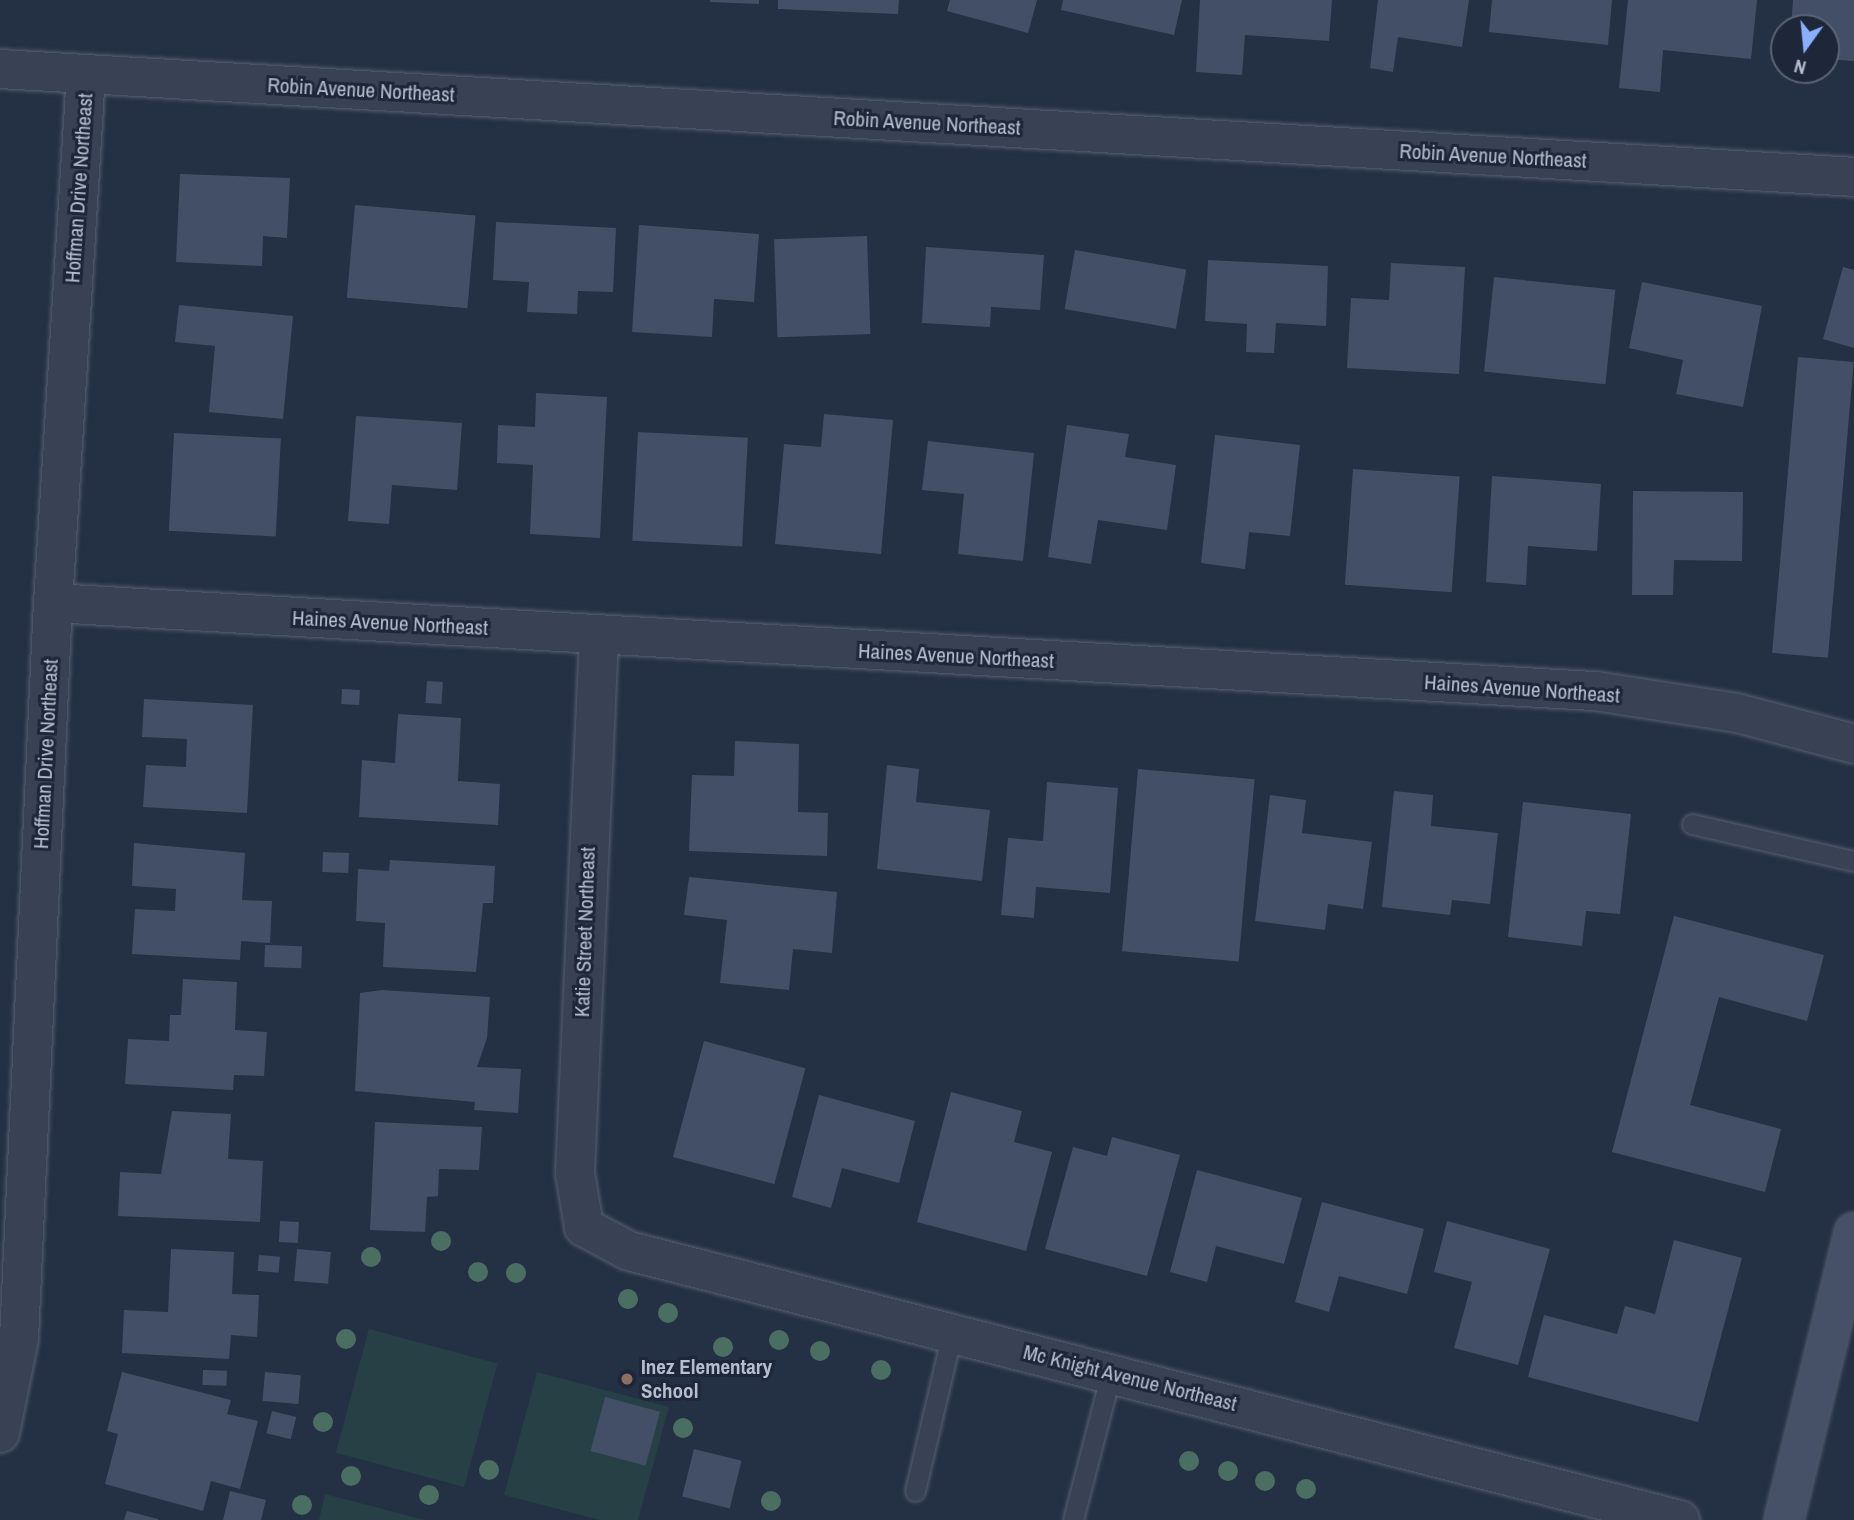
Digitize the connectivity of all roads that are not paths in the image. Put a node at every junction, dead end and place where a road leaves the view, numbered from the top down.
1 (0, 69) edge
2 (86, 74) junction
3 (1854, 177) edge
4 (53, 603) junction
5 (599, 636) junction
6 (1854, 744) edge
7 (1692, 824) dead end
8 (1854, 860) edge
9 (584, 1227) joint
10 (1854, 1232) edge
11 (952, 1332) junction
12 (1111, 1373) junction
13 (0, 1433) edge
14 (915, 1491) dead end
15 (1073, 1520) edge
16 (1680, 1520) edge
17 (1784, 1520) edge

1 - 2 street, Robin Avenue Northeast
2 - 3 street, Robin Avenue Northeast
2 - 4 street, Hoffman Drive Northeast
4 - 5 street, Haines Avenue Northeast
4 - 13 street, Hoffman Drive Northeast
5 - 6 street, Haines Avenue Northeast
5 - 9 street, Katie Street Northeast
7 - 8 lane
9 - 11 street, Mc Knight Avenue Northeast
10 - 17 street
11 - 12 street, Mc Knight Avenue Northeast
11 - 14 lane
12 - 15 lane
12 - 16 street, Mc Knight Avenue Northeast

